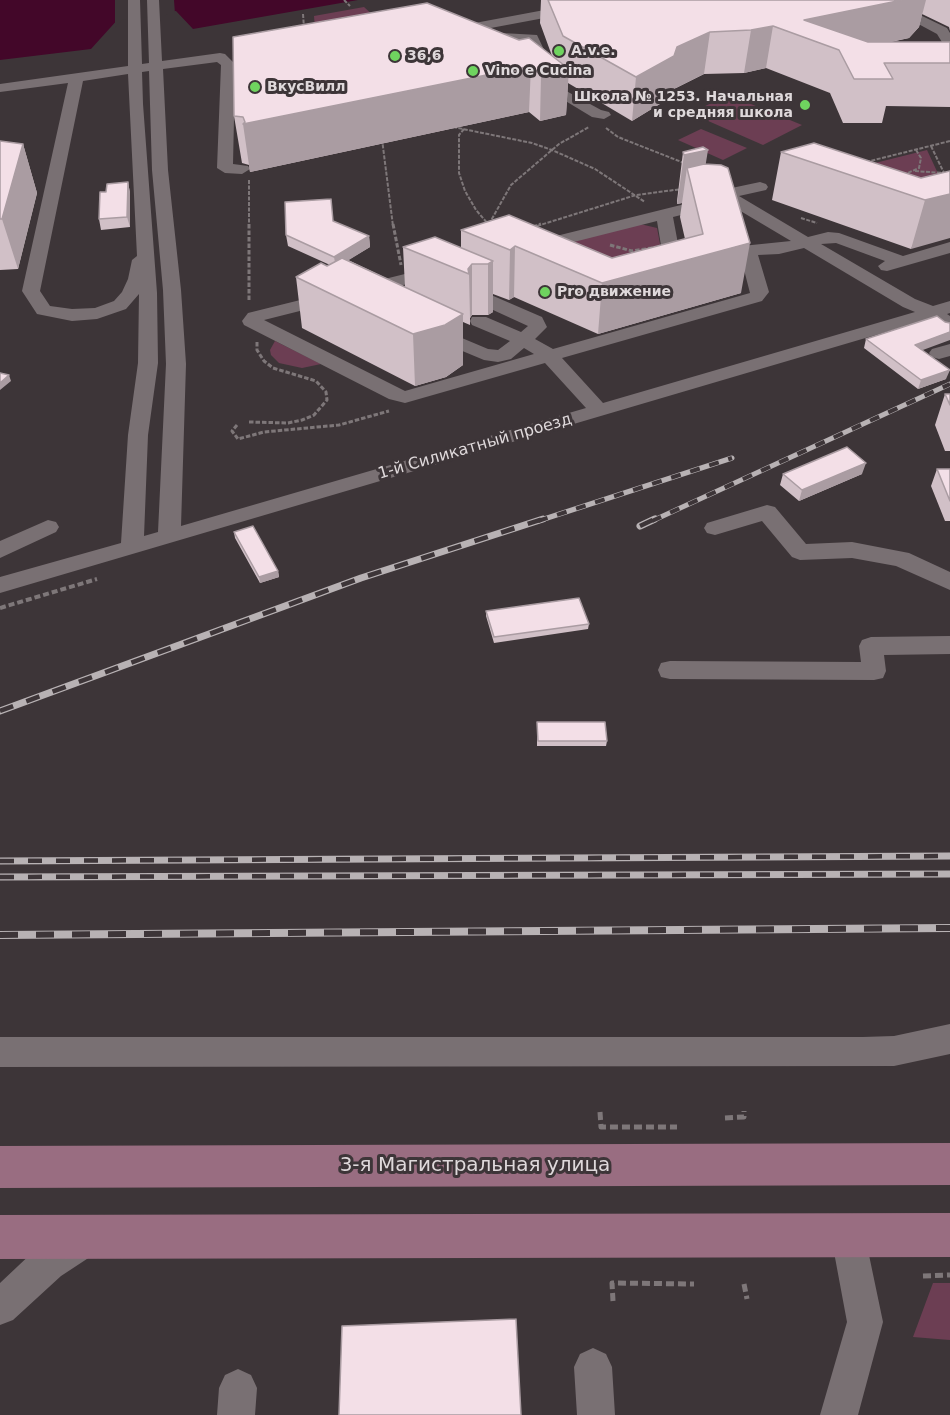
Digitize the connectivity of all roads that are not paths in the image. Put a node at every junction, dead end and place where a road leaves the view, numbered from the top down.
1 (134, 0) edge
2 (153, 0) edge
3 (619, 0) edge
4 (916, 17) dead end
5 (488, 25) junction
6 (433, 35) edge
7 (502, 37) junction
8 (950, 44) edge
9 (528, 56) junction
10 (282, 61) edge
11 (228, 69) junction
12 (537, 71) edge
13 (76, 78) junction
14 (0, 88) edge
15 (559, 91) edge
16 (601, 117) road end
17 (245, 175) road end
18 (760, 187) dead end
19 (721, 192) junction
20 (701, 199) edge
21 (662, 215) junction
22 (807, 242) junction
23 (144, 246) junction
24 (950, 248) edge
25 (748, 250) junction
26 (902, 261) junction
27 (457, 266) edge
28 (541, 267) edge
29 (861, 273) junction
30 (422, 275) junction
31 (657, 284) edge
32 (348, 294) junction
33 (377, 307) edge
34 (941, 309) edge
35 (409, 321) edge
36 (479, 321) dead end
37 (950, 325) edge
38 (524, 340) junction
39 (549, 355) junction
40 (600, 411) junction
41 (48, 527) dead end
42 (716, 528) dead end
43 (169, 537) junction
44 (132, 547) junction
45 (0, 550) edge
46 (950, 582) edge
47 (0, 585) edge
48 (950, 645) edge
49 (670, 670) dead end
50 (950, 1039) edge
51 (0, 1052) edge
52 (950, 1164) edge
53 (0, 1167) edge
54 (950, 1235) edge
55 (92, 1236) junction
56 (848, 1236) junction
57 (0, 1237) edge
58 (0, 1307) edge
59 (593, 1367) dead end
60 (596, 1415) edge
61 (839, 1415) edge

1 - 23 street
2 - 43 street
3 - 5 street
4 - 8 street
5 - 6 street
5 - 7 street
7 - 9 street
7 - 9 street
9 - 12 street
10 - 11 street
11 - 13 street
11 - 17 street
13 - 14 street
13 - 23 street
15 - 16 street
18 - 19 street
19 - 20 street
19 - 22 street
21 - 25 street
21 - 28 street
21 - 31 street
22 - 25 street
22 - 26 street
22 - 29 street
23 - 44 street
24 - 26 street
25 - 39 street
26 - 29 street
27 - 30 street
29 - 34 street
30 - 32 street
30 - 38 street
32 - 33 street
32 - 39 street
34 - 37 street
34 - 40 street, 1-й Силикатный проезд
35 - 38 street
36 - 38 street
38 - 39 street
39 - 40 street
40 - 43 street, 1-й Силикатный проезд
41 - 45 street
42 - 46 street
43 - 44 street, 1-й Силикатный проезд
44 - 47 street, 1-й Силикатный проезд
48 - 49 street
50 - 51 street
52 - 53 main road, 3-я Магистральная улица
54 - 56 main road
55 - 56 main road
55 - 57 main road
55 - 58 street
56 - 61 street
59 - 60 street

